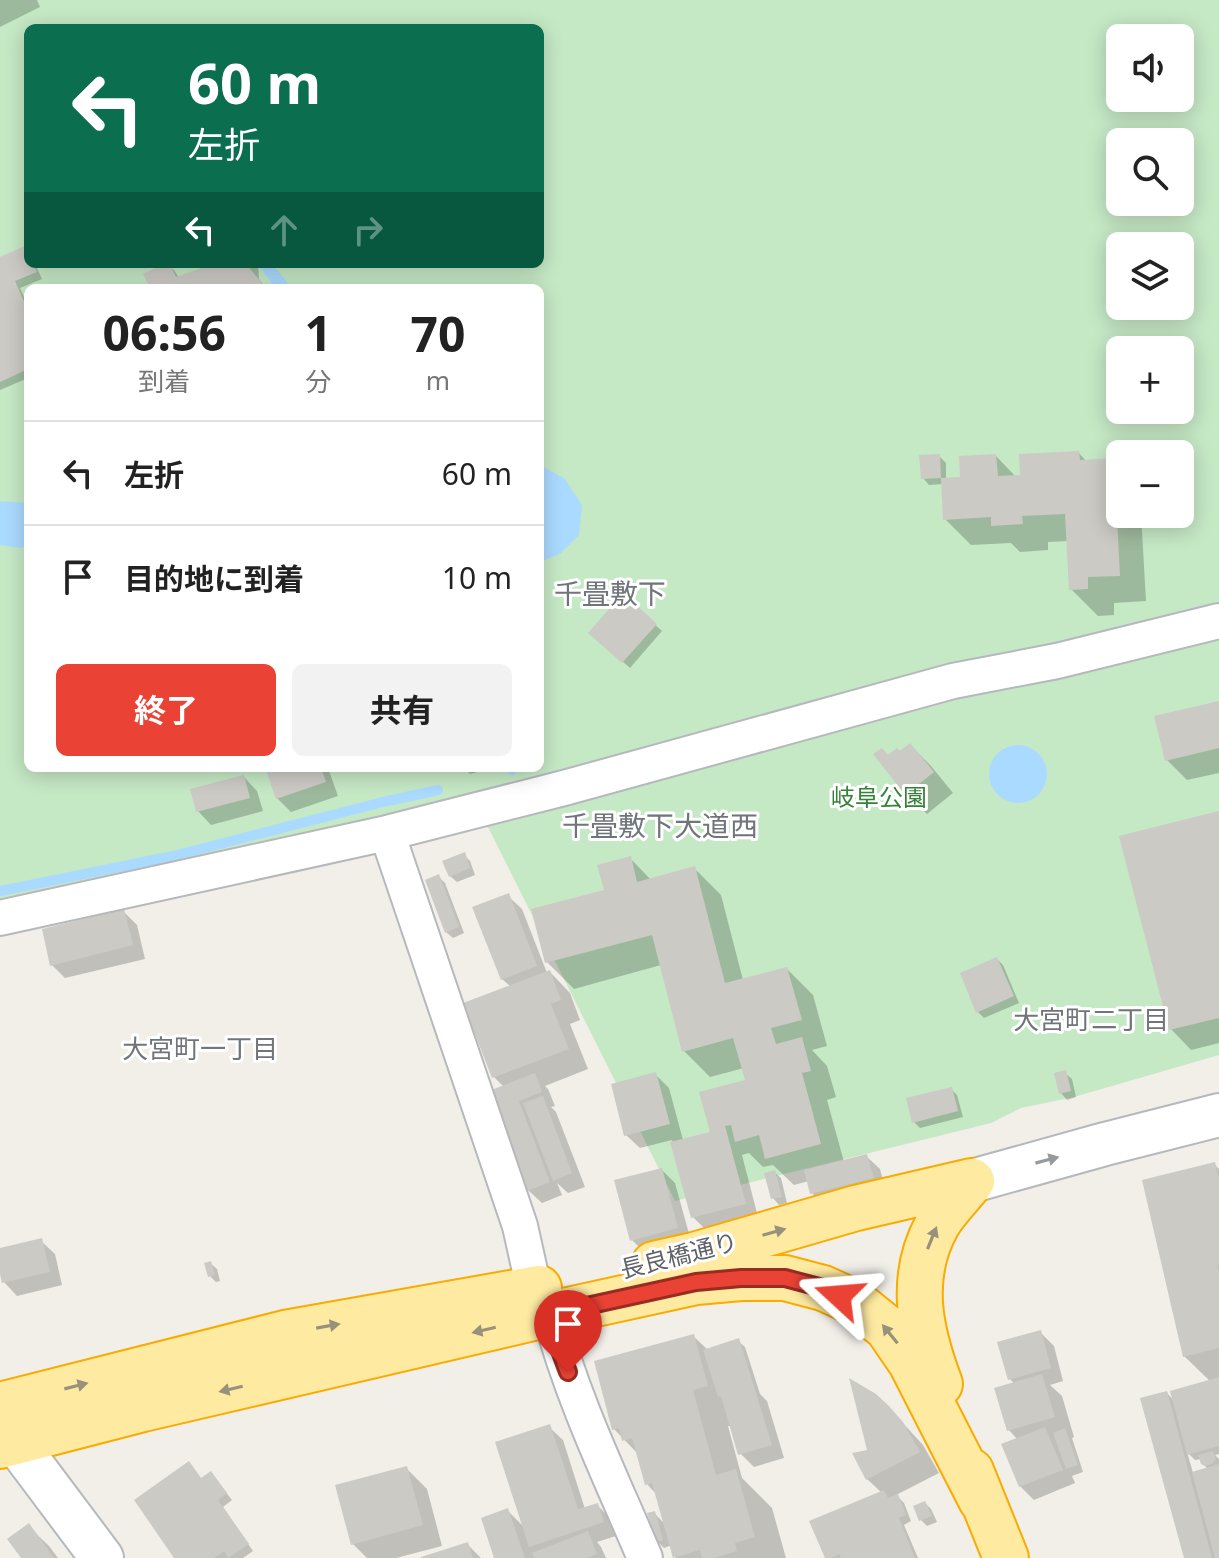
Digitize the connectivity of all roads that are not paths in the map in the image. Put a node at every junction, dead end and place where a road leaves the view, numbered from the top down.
1 (1219, 621) edge
2 (387, 833) junction
3 (0, 918) edge
4 (1219, 1115) edge
5 (972, 1181) junction
6 (542, 1302) junction
7 (4, 1429) edge
8 (981, 1500) junction
9 (102, 1558) edge
10 (645, 1558) edge
11 (1006, 1558) edge

1 - 2 street
2 - 3 street
2 - 6 street
5 -> 4 street
6 -> 5 highway, 長良橋通り
8 -> 5 highway, 長良橋通り
6 - 7 highway, 長良橋通り
8 -> 6 highway, 長良橋通り
6 - 10 street
7 - 9 street
8 - 11 highway, 長良橋通り

